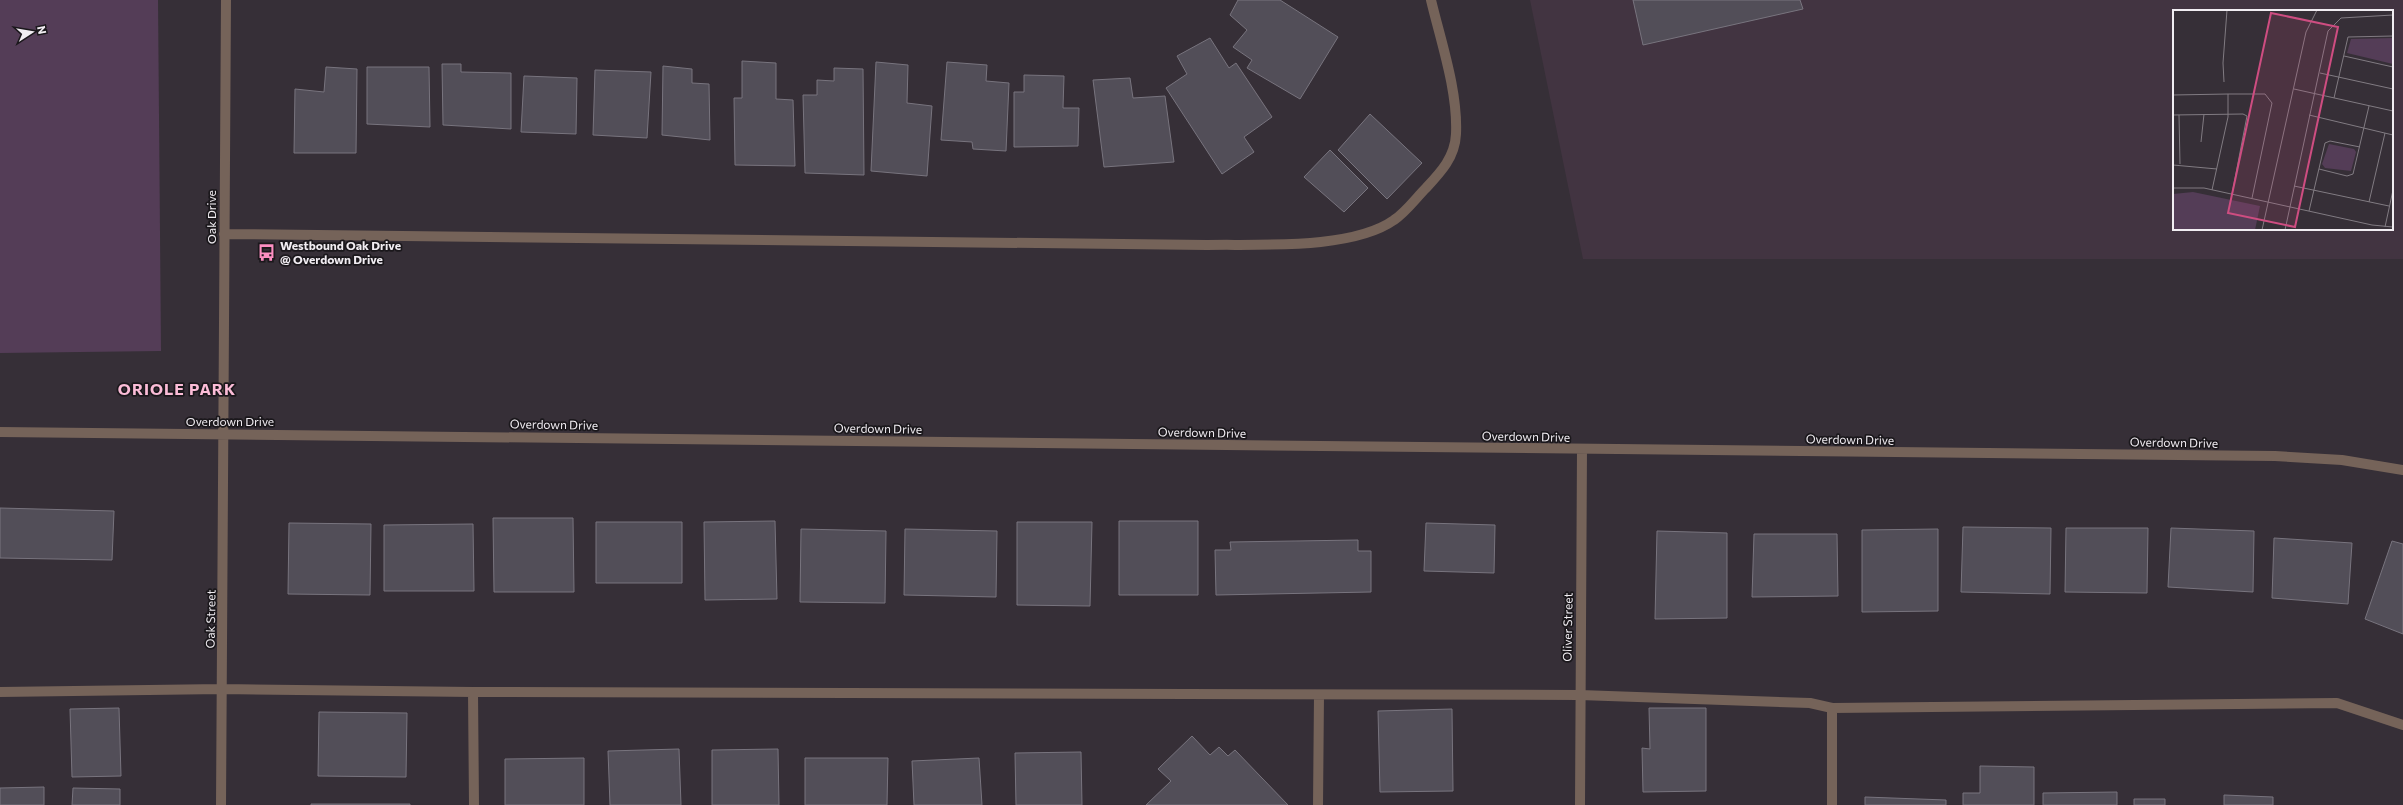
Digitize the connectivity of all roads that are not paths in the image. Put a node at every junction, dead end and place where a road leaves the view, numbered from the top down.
1 (226, 0) edge
2 (1431, 0) edge
3 (224, 234) junction
4 (0, 432) edge
5 (225, 433) junction
6 (1582, 449) junction
7 (2403, 470) edge
8 (222, 689) junction
9 (0, 692) edge
10 (473, 692) junction
11 (1319, 695) junction
12 (1580, 695) junction
13 (1832, 708) junction
14 (2403, 725) edge
15 (221, 805) edge
16 (474, 805) edge
17 (1318, 805) edge
18 (1580, 805) edge
19 (1832, 805) edge

1 - 3 street, Oak Drive
2 - 3 street
3 - 5 street, Oak Drive
4 - 5 street, Overdown Drive
5 - 6 street, Overdown Drive
5 - 8 street, Oak Street
6 - 7 street, Overdown Drive
6 - 12 street, Oliver Street
8 - 9 street
8 - 10 street
8 - 15 street, Oak Street
10 - 11 street
10 - 16 street
11 - 12 street
11 - 17 street
12 - 13 street
12 - 18 street, Oliver Street
13 - 14 street
13 - 19 street

